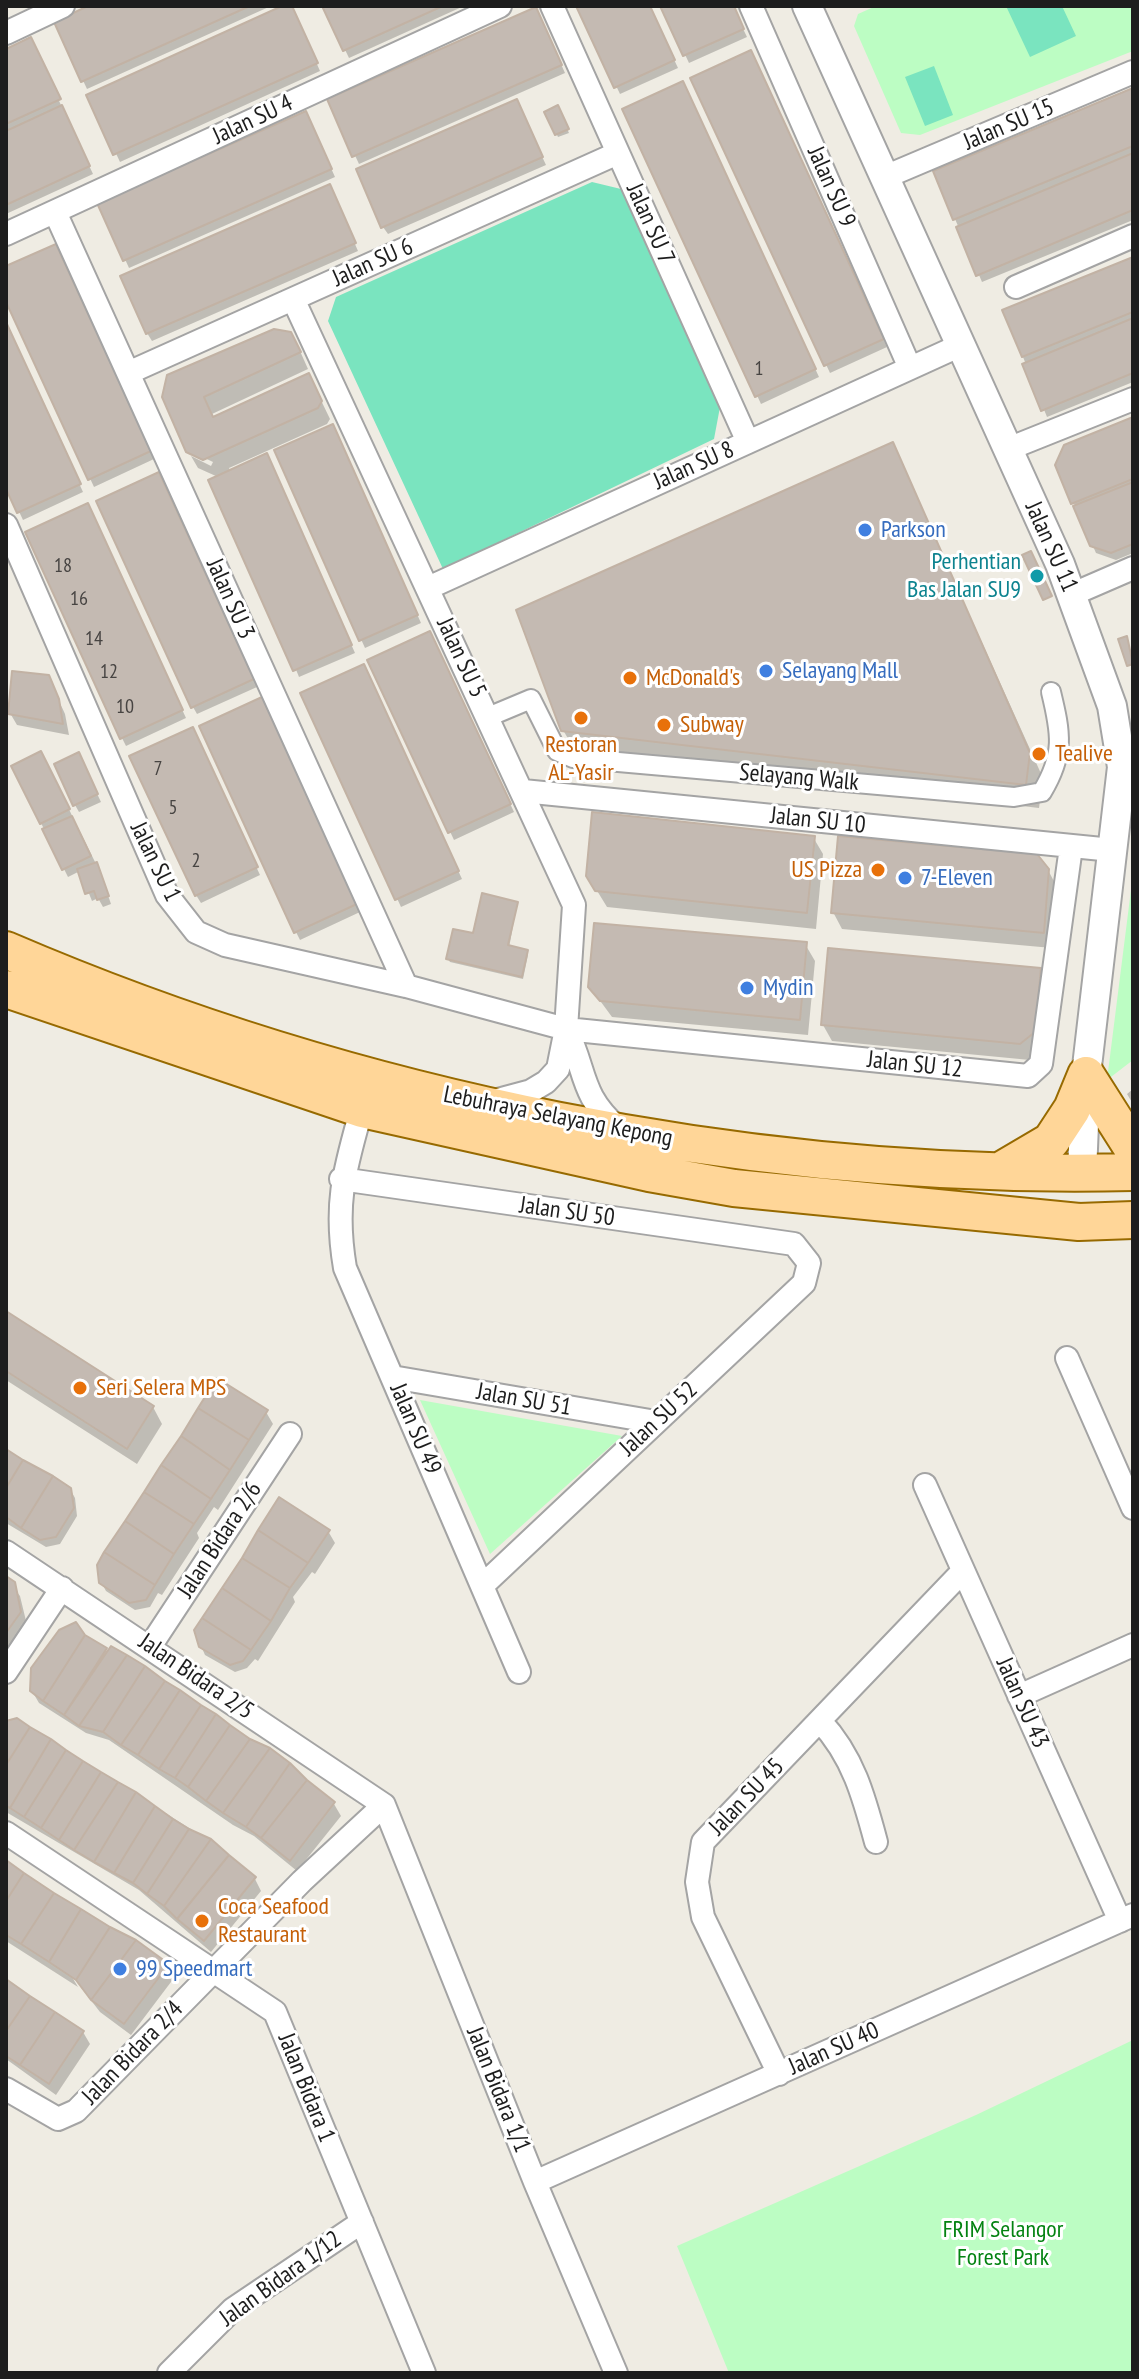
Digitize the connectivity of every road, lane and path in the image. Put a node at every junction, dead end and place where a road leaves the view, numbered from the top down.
1 (63, 6) edge
2 (500, 6) edge
3 (552, 6) edge
4 (751, 6) edge
5 (813, 8) edge
6 (6, 33) edge
7 (1133, 72) edge
8 (618, 153) junction
9 (885, 177) junction
10 (55, 212) junction
11 (6, 234) edge
12 (1133, 236) edge
13 (1016, 287) dead end
14 (293, 299) junction
15 (961, 345) junction
16 (910, 368) junction
17 (128, 373) junction
18 (1133, 399) edge
19 (748, 442) junction
20 (1008, 449) junction
21 (6, 525) edge
22 (1133, 568) edge
23 (428, 588) junction
24 (1073, 594) junction
25 (1051, 692) dead end
26 (488, 717) junction
27 (523, 791) junction
28 (1071, 847) junction
29 (1112, 850) junction
30 (6, 950) edge
31 (406, 986) junction
32 (6, 989) edge
33 (566, 1029) junction
34 (1086, 1075) junction
35 (367, 1092) junction
36 (483, 1104) junction
37 (624, 1132) junction
38 (1133, 1149) edge
39 (1000, 1171) junction
40 (1133, 1172) edge
41 (1082, 1173) junction
42 (341, 1179) junction
43 (1133, 1198) edge
44 (952, 1210) junction
45 (1133, 1220) edge
46 (794, 1244) joint
47 (1067, 1358) dead end
48 (392, 1377) junction
49 (656, 1422) junction
50 (290, 1434) dead end
51 (925, 1485) dead end
52 (1133, 1508) edge
53 (6, 1552) edge
54 (963, 1571) junction
55 (482, 1586) junction
56 (62, 1588) junction
57 (151, 1645) junction
58 (1133, 1645) edge
59 (6, 1672) edge
60 (519, 1672) dead end
61 (1019, 1696) junction
62 (820, 1721) junction
63 (384, 1805) junction
64 (6, 1833) edge
65 (876, 1842) dead end
66 (1126, 1918) edge
67 (214, 1971) junction
68 (779, 2074) junction
69 (6, 2089) edge
70 (535, 2182) junction
71 (362, 2222) junction
72 (169, 2373) edge
73 (424, 2373) edge
74 (616, 2373) edge

1 - 6 street
2 - 10 street, Jalan SU 4
3 - 8 street, Jalan SU 7
4 - 16 street, Jalan SU 9
5 - 9 street, Jalan SU 11
7 - 9 street, Jalan SU 15
8 - 14 street, Jalan SU 6
8 - 19 street, Jalan SU 7
9 - 15 street, Jalan SU 11
10 - 11 street, Jalan SU 4
10 - 17 street, Jalan SU 3
12 - 13 street
14 - 17 street, Jalan SU 6
14 - 23 street, Jalan SU 5
15 - 16 street, Jalan SU 8
15 - 20 street, Jalan SU 11
16 - 19 street, Jalan SU 8
17 - 31 street, Jalan SU 3
18 - 20 street
19 - 23 street, Jalan SU 8
20 - 24 street, Jalan SU 11
21 - 31 street, Jalan SU 1
22 - 24 street
23 - 26 street, Jalan SU 5
24 - 29 street, Jalan SU 11
25 - 26 street, Selayang Walk
26 - 27 street, Jalan SU 5
27 - 28 street, Jalan SU 10
27 - 33 street, Jalan SU 5
28 - 29 street, Jalan SU 10
28 - 33 street, Jalan SU 12
29 - 34 street, Jalan SU 11
30 - 35 main road, Lebuhraya Selayang Kepong
31 - 33 street, Jalan SU 1
32 - 35 main road, Lebuhraya Selayang Kepong
33 - 36 street, Jalan SU 5
33 - 37 street, Jalan SU 5
34 - 38 main road
34 - 39 main road
34 - 41 street, Jalan SU 11
35 - 36 main road, Lebuhraya Selayang Kepong
35 - 42 street, Jalan SU 49
35 - 44 main road, Lebuhraya Selayang Kepong
36 - 37 main road, Lebuhraya Selayang Kepong
37 - 39 main road, Lebuhraya Selayang Kepong
39 - 41 main road, Lebuhraya Selayang Kepong
40 - 41 main road, Lebuhraya Selayang Kepong
41 - 43 main road
41 - 44 main road
42 - 46 street, Jalan SU 50
42 - 48 street, Jalan SU 49
44 - 45 main road, Lebuhraya Selayang Kepong
46 - 49 street, Jalan SU 52
47 - 52 street
48 - 49 street, Jalan SU 51
48 - 55 street, Jalan SU 49
49 - 55 street, Jalan SU 52
50 - 57 street, Jalan Bidara 2/6
51 - 54 street, Jalan SU 43
53 - 56 street, Jalan Bidara 2/5
54 - 61 street, Jalan SU 43
54 - 62 street, Jalan SU 45
55 - 60 street, Jalan SU 49
56 - 57 street, Jalan Bidara 2/5
56 - 59 street
57 - 63 street, Jalan Bidara 2/5
58 - 61 street
61 - 66 street, Jalan SU 43
62 - 65 street
62 - 68 street, Jalan SU 45
63 - 67 street, Jalan Bidara 2/4
63 - 70 street, Jalan Bidara 1/1
64 - 67 street, Jalan Bidara 1
66 - 68 street, Jalan SU 40
67 - 69 street, Jalan Bidara 2/4
67 - 71 street, Jalan Bidara 1
68 - 70 street, Jalan SU 40
70 - 74 street, Jalan Bidara 1/1
71 - 72 street, Jalan Bidara 1/12
71 - 73 street, Jalan Bidara 1

